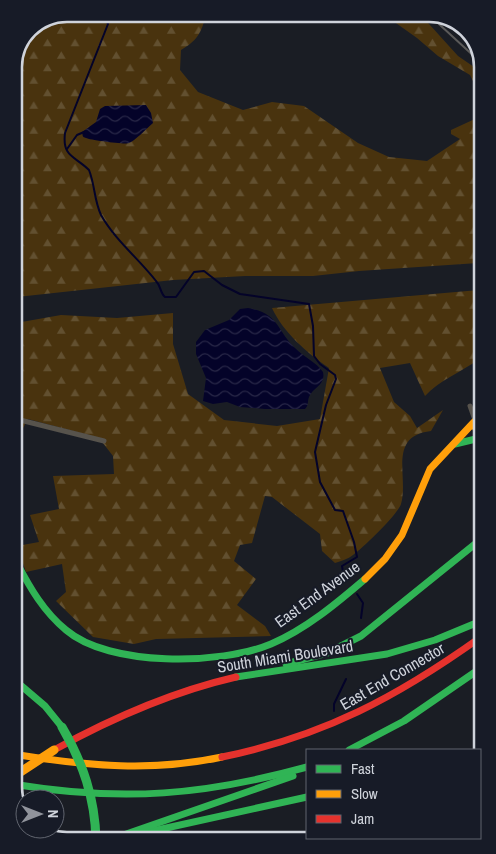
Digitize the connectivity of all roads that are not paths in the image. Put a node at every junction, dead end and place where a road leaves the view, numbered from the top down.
1 (470, 406) dead end
2 (474, 414) edge
3 (474, 420) edge
4 (23, 421) edge
5 (474, 439) edge
6 (104, 441) dead end
7 (455, 444) junction
8 (474, 545) edge
9 (22, 573) edge
10 (474, 624) edge
11 (474, 642) edge
12 (474, 673) edge
13 (250, 674) junction
14 (22, 686) edge
15 (351, 749) edge
16 (22, 755) edge
17 (306, 768) edge
18 (306, 768) edge
19 (22, 771) edge
20 (22, 785) edge
21 (306, 797) edge
22 (95, 831) edge
23 (134, 831) edge
24 (155, 831) edge

1 - 2 street
3 - 7 main road, East End Avenue
4 - 6 street
5 - 7 main road
7 - 9 main road, East End Avenue
8 - 13 main road
10 - 13 main road, South Miami Boulevard
11 - 16 main road, East End Connector
12 - 15 main road
13 - 19 main road, South Miami Boulevard, bridge
14 - 22 main road, bridge
17 - 20 main road
18 - 23 main road
21 - 24 main road

